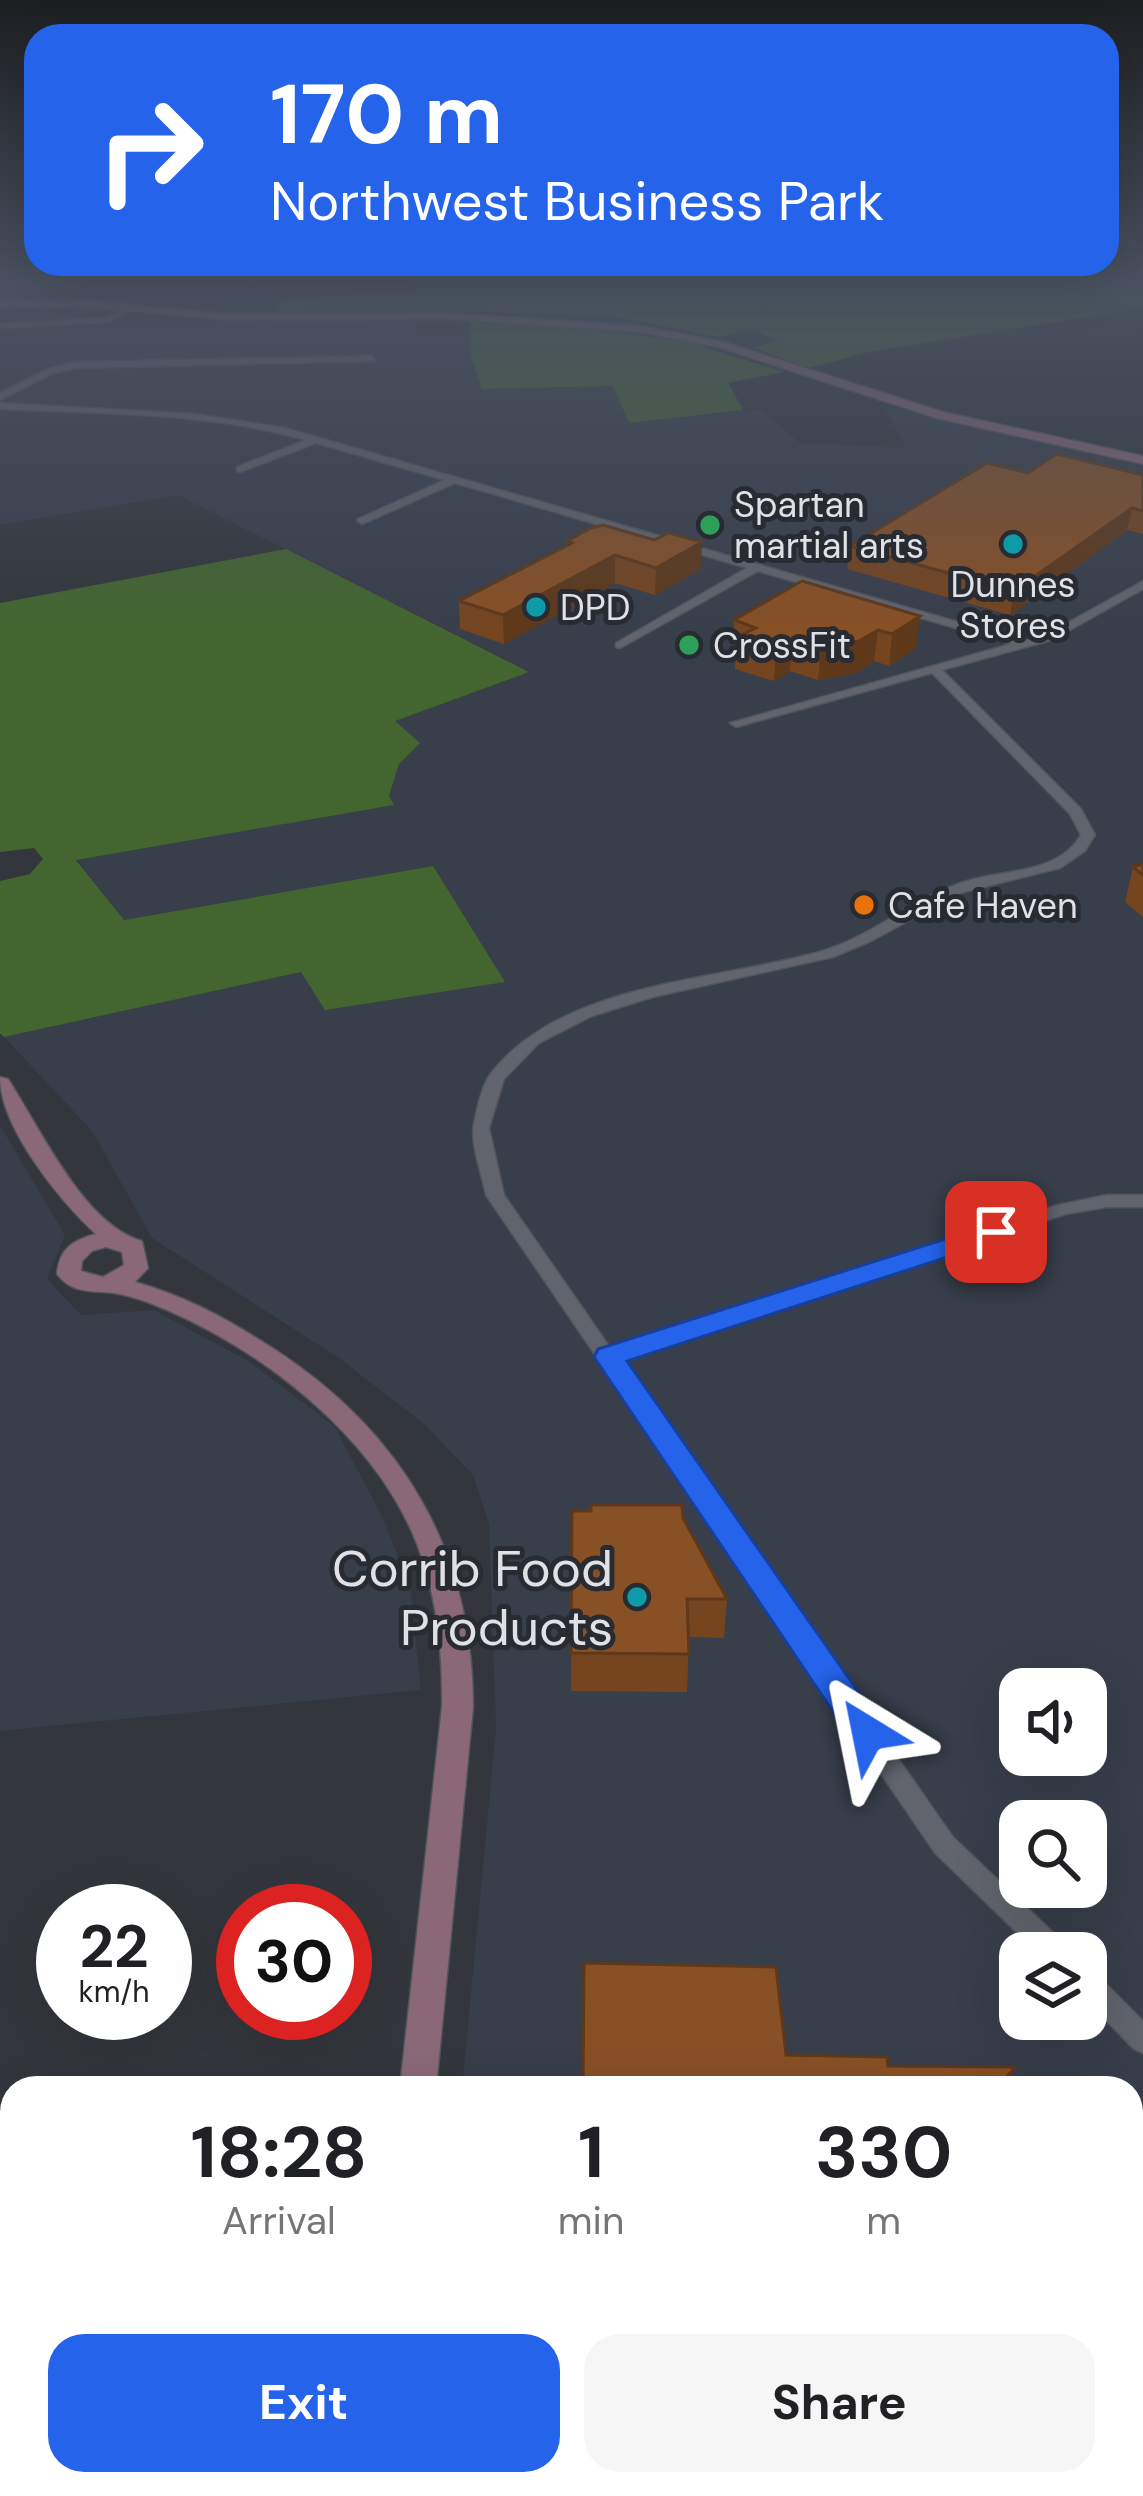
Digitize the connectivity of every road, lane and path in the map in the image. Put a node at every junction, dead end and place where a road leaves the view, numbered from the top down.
1 (885, 398) edge
2 (0, 402) edge
3 (315, 440) junction
4 (1143, 460) edge
5 (240, 470) dead end
6 (454, 480) junction
7 (362, 521) dead end
8 (609, 526) junction
9 (583, 539) edge
10 (757, 567) junction
11 (1143, 584) edge
12 (620, 645) dead end
13 (1026, 645) junction
14 (936, 670) junction
15 (736, 723) dead end
16 (0, 1084) edge
17 (72, 1199) junction
18 (1143, 1201) edge
19 (117, 1240) junction
20 (78, 1250) junction
21 (139, 1260) junction
22 (112, 1284) junction
23 (179, 1305) junction
24 (608, 1357) junction
25 (1034, 1932) edge
26 (1107, 2001) edge
27 (1140, 2032) edge
28 (419, 2076) edge

1 - 4 street
2 - 3 street
3 - 5 street
3 - 6 street
6 - 7 street
6 - 8 street
8 - 9 street
8 - 10 street
10 - 12 street
10 - 13 street
11 - 13 street
13 - 14 street
14 - 15 street
14 - 24 street
16 - 17 street
17 - 19 street
17 - 20 street
18 - 24 street
19 - 20 street
19 - 21 street
20 - 22 street
21 - 22 street
21 - 23 street
22 - 23 street
23 - 28 street
24 - 25 street
26 - 27 street

